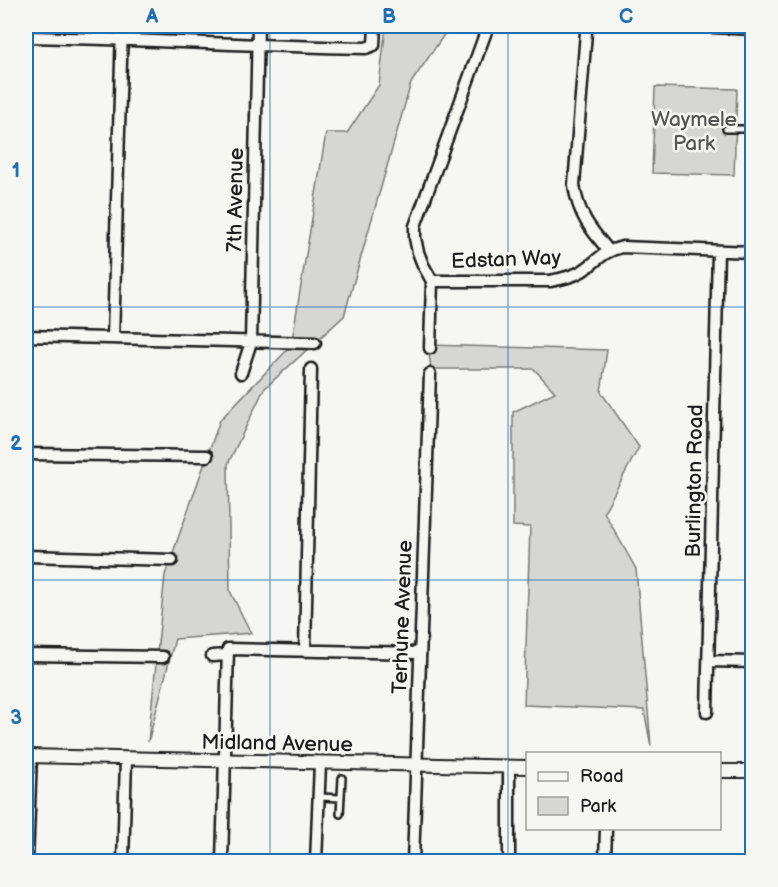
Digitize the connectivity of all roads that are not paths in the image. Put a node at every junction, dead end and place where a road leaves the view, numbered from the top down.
1 (122, 26) edge
2 (258, 26) edge
3 (375, 26) edge
4 (489, 26) edge
5 (584, 26) edge
6 (709, 26) edge
7 (753, 29) edge
8 (26, 37) edge
9 (121, 39) junction
10 (258, 46) junction
11 (726, 129) dead end
12 (753, 129) edge
13 (609, 251) junction
14 (718, 251) junction
15 (753, 252) edge
16 (432, 280) junction
17 (26, 336) edge
18 (113, 338) junction
19 (251, 342) junction
20 (315, 343) dead end
21 (430, 348) dead end
22 (311, 369) dead end
23 (241, 373) dead end
24 (430, 374) dead end
25 (26, 454) edge
26 (207, 456) dead end
27 (26, 556) edge
28 (172, 560) dead end
29 (305, 651) junction
30 (420, 653) junction
31 (26, 655) edge
32 (227, 655) junction
33 (212, 656) dead end
34 (163, 657) dead end
35 (709, 662) junction
36 (753, 662) edge
37 (707, 712) dead end
38 (28, 756) edge
39 (126, 759) junction
40 (225, 761) junction
41 (320, 763) junction
42 (417, 765) junction
43 (509, 766) junction
44 (526, 767) edge
45 (721, 771) edge
46 (753, 771) edge
47 (342, 778) dead end
48 (319, 797) junction
49 (341, 798) junction
50 (340, 814) dead end
51 (606, 830) edge
52 (27, 861) edge
53 (123, 861) edge
54 (222, 861) edge
55 (316, 861) edge
56 (413, 861) edge
57 (508, 861) edge
58 (605, 861) edge

1 - 9 street
2 - 10 street, 7th Avenue
3 - 10 street
4 - 16 street
5 - 13 street
6 - 7 street
8 - 9 street
9 - 10 street
9 - 18 street
10 - 19 street, 7th Avenue
11 - 12 lane
13 - 14 street
13 - 16 street, Edstan Way
14 - 15 street
14 - 35 street, Burlington Road
16 - 21 street
17 - 18 street
18 - 19 street
19 - 20 street
19 - 23 street, 7th Avenue
22 - 29 street
24 - 30 street, Terhune Avenue
25 - 26 street
27 - 28 street
29 - 30 street
29 - 32 street
30 - 42 street, Terhune Avenue
31 - 34 street
32 - 33 street
32 - 40 street
35 - 36 street
35 - 37 street, Burlington Road
38 - 39 street, Midland Avenue
38 - 52 street
39 - 40 street, Midland Avenue
39 - 53 street
40 - 41 street, Midland Avenue
40 - 54 street
41 - 42 street, Midland Avenue
41 - 48 street
42 - 43 street, Midland Avenue
42 - 56 street, Terhune Avenue
43 - 44 street, Midland Avenue
43 - 57 street
45 - 46 street
47 - 49 lane
48 - 49 lane
48 - 55 street
49 - 50 lane
51 - 58 street

